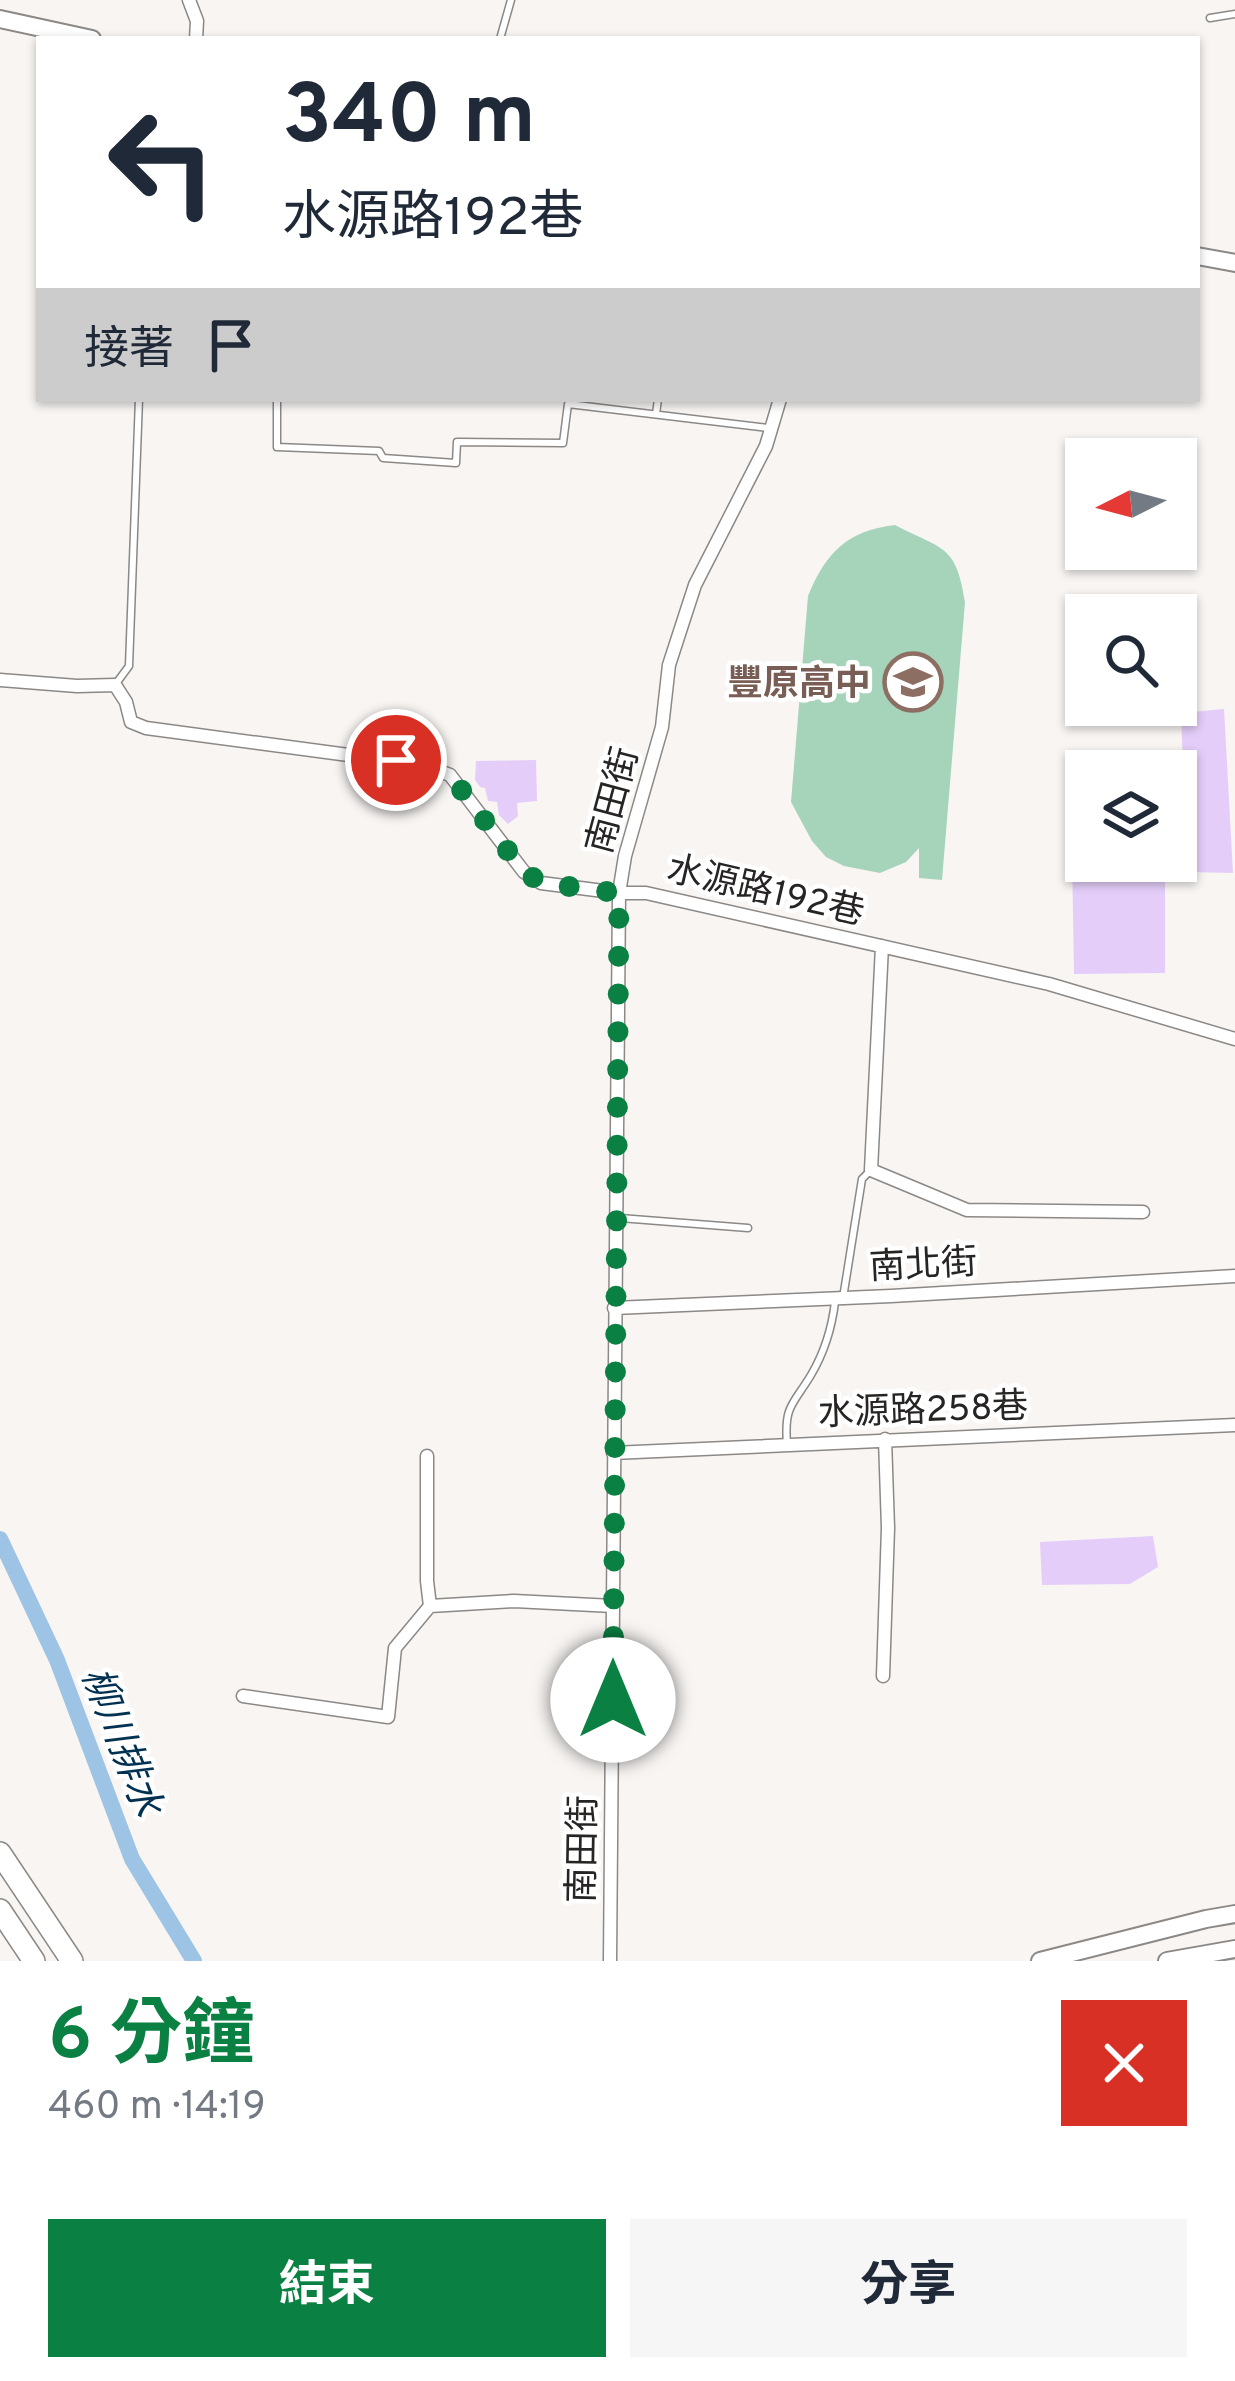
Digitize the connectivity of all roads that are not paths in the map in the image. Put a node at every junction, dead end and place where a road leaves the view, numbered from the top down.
1 (189, 0) edge
2 (511, 0) edge
3 (1235, 14) edge
4 (1210, 18) dead end
5 (0, 19) edge
6 (78, 36) edge
7 (196, 36) edge
8 (501, 36) edge
9 (1200, 257) edge
10 (1235, 263) edge
11 (139, 402) edge
12 (277, 402) edge
13 (658, 402) edge
14 (779, 402) edge
15 (656, 414) junction
16 (771, 429) junction
17 (0, 680) edge
18 (115, 685) junction
19 (619, 893) junction
20 (882, 946) junction
21 (1235, 1039) edge
22 (871, 1170) junction
23 (1143, 1212) dead end
24 (615, 1218) junction
25 (748, 1228) dead end
26 (1235, 1276) edge
27 (839, 1298) junction
28 (614, 1308) junction
29 (1235, 1425) edge
30 (885, 1439) junction
31 (787, 1444) junction
32 (613, 1454) junction
33 (427, 1456) dead end
34 (430, 1606) junction
35 (613, 1606) junction
36 (883, 1676) dead end
37 (243, 1696) dead end
38 (0, 1853) edge
39 (0, 1910) edge
40 (1235, 1914) edge
41 (1235, 1949) edge
42 (610, 1954) edge
43 (34, 1961) edge
44 (72, 1961) edge
45 (599, 1961) edge
46 (1040, 1961) edge
47 (1167, 1961) edge

1 - 7 street
2 - 8 lane
3 - 4 lane
5 - 6 street
9 - 10 street
11 - 18 lane
12 - 15 lane
13 - 15 lane
14 - 16 street, 南田街
15 - 16 lane
16 - 19 street, 南田街
17 - 18 street
18 - 19 street, 水源路192巷
19 - 20 street, 水源路192巷
19 - 24 street, 南田街
20 - 21 street, 水源路192巷
20 - 22 street, 水源路192巷
22 - 23 street
22 - 27 lane, 水源路192巷
24 - 25 lane
24 - 28 street, 南田街
26 - 27 street, 南北街
27 - 28 street, 南北街
27 - 31 lane, 水源路192巷
28 - 32 street, 南田街
29 - 30 street, 水源路258巷
30 - 31 street, 水源路258巷
30 - 36 street
31 - 32 street, 水源路258巷
32 - 35 street, 南田街
33 - 34 street
34 - 35 street
34 - 37 street
35 - 42 street, 南田街
38 - 44 main road
39 - 43 main road
40 - 46 street
41 - 47 street
42 - 45 street

